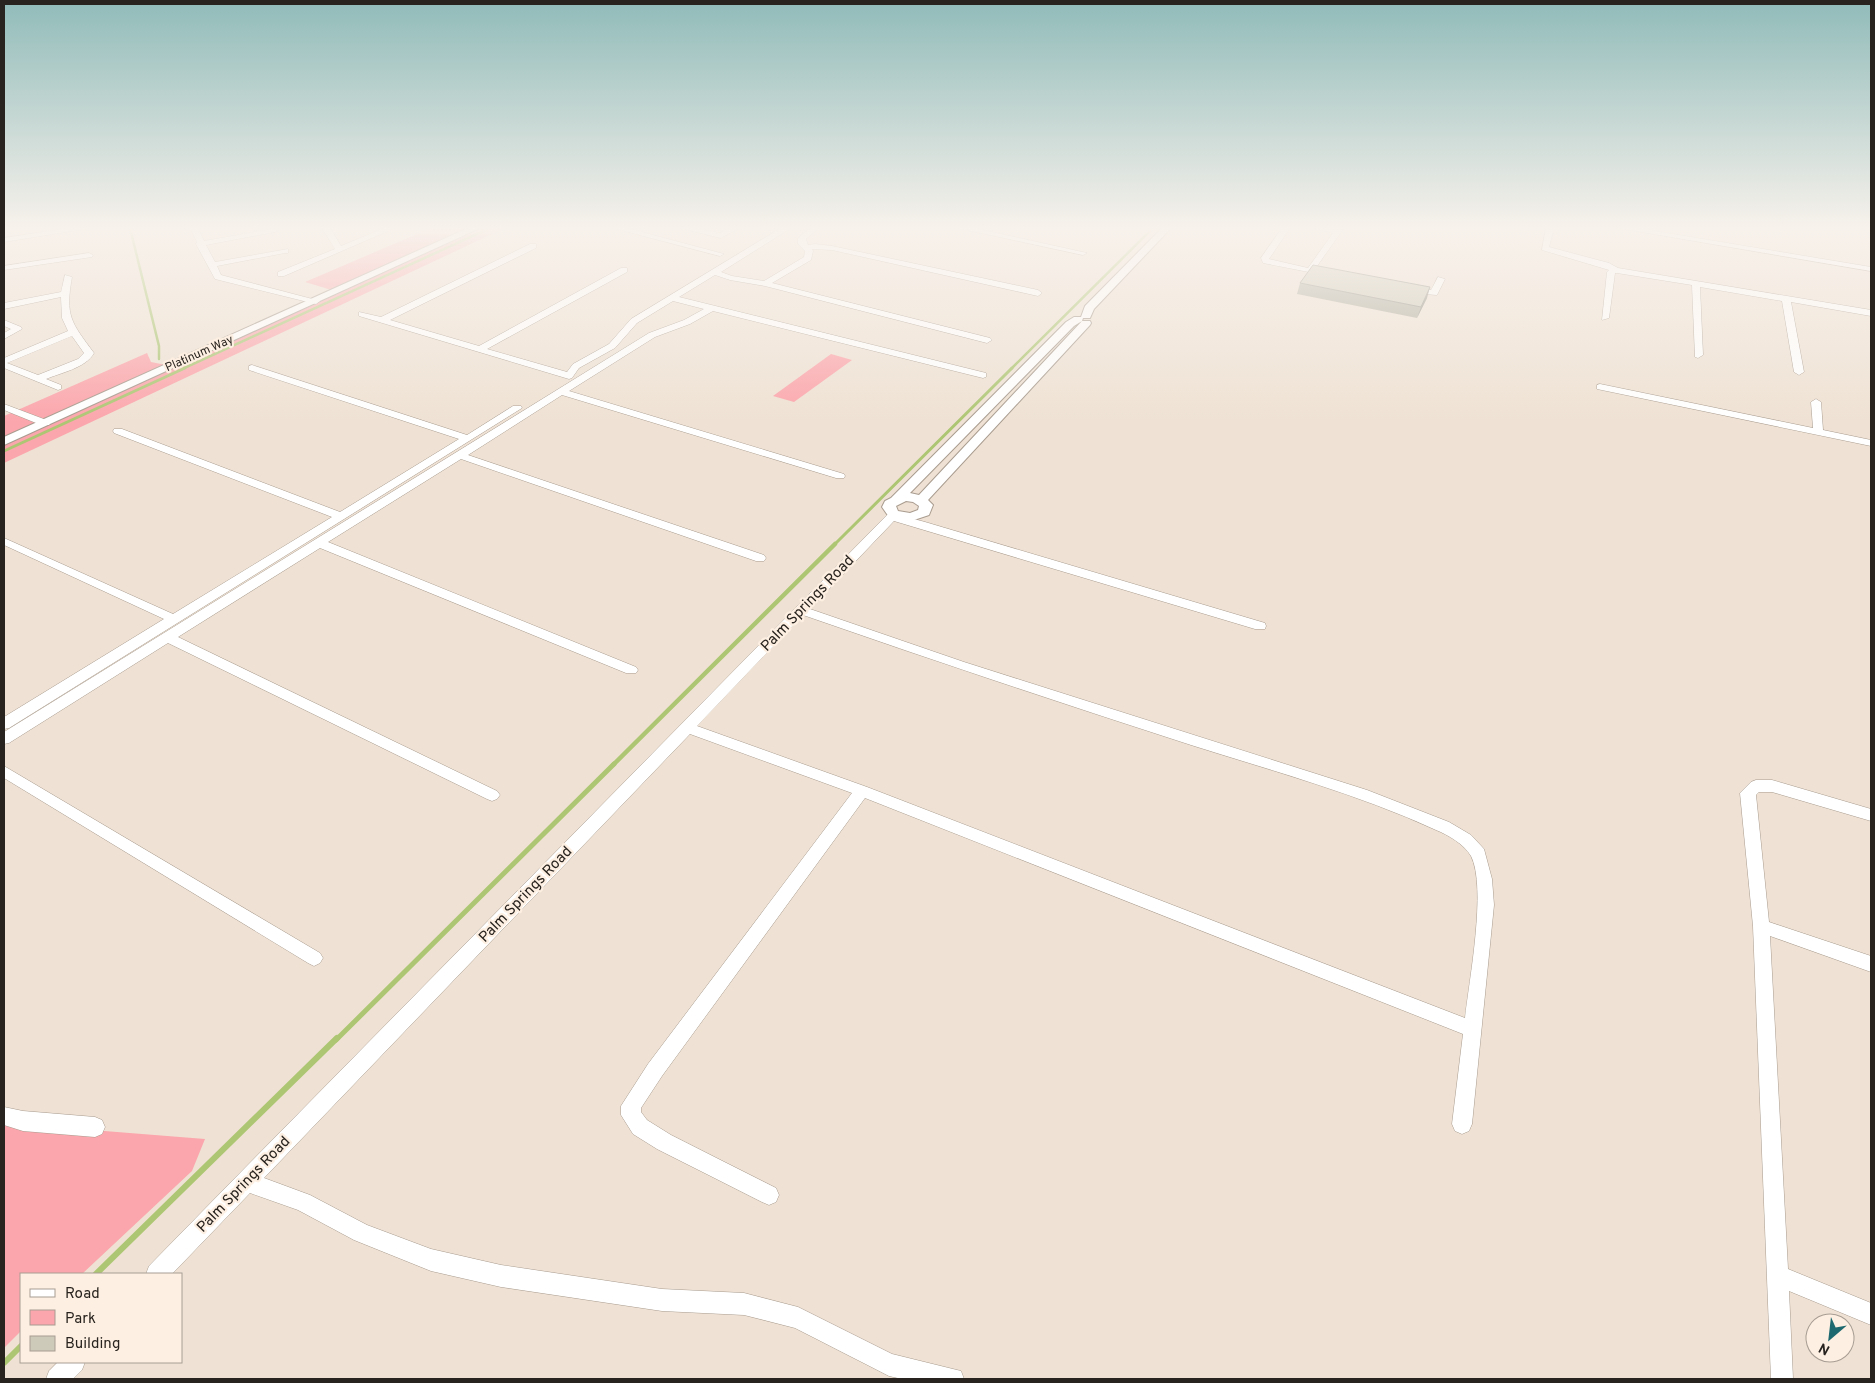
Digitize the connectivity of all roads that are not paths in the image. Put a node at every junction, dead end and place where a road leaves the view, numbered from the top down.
1 (281, 293) edge
2 (335, 293) edge
3 (438, 293) edge
4 (583, 293) edge
5 (680, 293) edge
6 (799, 293) edge
7 (1104, 293) edge
8 (1608, 293) edge
9 (1696, 293) edge
10 (1751, 293) edge
11 (65, 294) joint
12 (671, 298) junction
13 (1786, 298) junction
14 (316, 301) junction
15 (4, 306) edge
16 (712, 308) junction
17 (1871, 313) edge
18 (362, 314) dead end
19 (1605, 318) dead end
20 (382, 320) junction
21 (1084, 320) junction
22 (4, 323) edge
23 (73, 332) junction
24 (4, 336) edge
25 (987, 340) dead end
26 (480, 349) junction
27 (1698, 355) dead end
28 (4, 361) edge
29 (4, 365) edge
30 (252, 368) dead end
31 (1799, 372) dead end
32 (983, 375) dead end
33 (569, 376) junction
34 (37, 379) junction
35 (1600, 387) dead end
36 (58, 388) dead end
37 (561, 392) junction
38 (1816, 402) dead end
39 (4, 407) edge
40 (45, 423) junction
41 (118, 431) dead end
42 (1818, 432) junction
43 (467, 438) junction
44 (4, 441) edge
45 (1871, 444) edge
46 (459, 455) junction
47 (840, 476) dead end
48 (921, 500) junction
49 (894, 510) junction
50 (341, 516) junction
51 (4, 541) edge
52 (319, 543) junction
53 (760, 558) dead end
54 (801, 610) junction
55 (174, 619) junction
56 (1260, 626) dead end
57 (168, 637) junction
58 (631, 670) dead end
59 (4, 724) edge
60 (686, 727) junction
61 (4, 739) edge
62 (4, 771) edge
63 (862, 791) junction
64 (492, 795) dead end
65 (1871, 815) edge
66 (1761, 926) junction
67 (314, 958) dead end
68 (1871, 964) edge
69 (1472, 1029) junction
70 (4, 1116) edge
71 (1462, 1124) dead end
72 (95, 1127) dead end
73 (246, 1182) junction
74 (769, 1195) dead end
75 (158, 1273) edge
76 (1777, 1275) junction
77 (1871, 1314) edge
78 (73, 1363) edge
79 (57, 1379) edge
80 (953, 1379) edge
81 (1782, 1379) edge

1 - 14 street
2 - 14 street, Platinum Way
3 - 20 street
4 - 26 street
5 - 12 street
6 - 25 street
7 - 21 street
8 - 19 street
9 - 27 street
10 - 13 street
11 - 15 street
11 - 23 street
12 - 16 street
12 - 33 street
13 - 17 street
13 - 31 street
14 - 40 street, Platinum Way
16 - 32 street
16 - 37 street
18 - 20 street
20 - 26 street
21 - 48 street
21 - 49 street
22 - 24 street
23 - 28 street
23 - 34 street
26 - 33 street
29 - 34 street
30 - 43 street
33 - 43 street
34 - 36 street
35 - 42 street
37 - 46 street
37 - 47 street
38 - 42 street
39 - 40 street
40 - 44 street, Platinum Way
41 - 50 street
42 - 45 street
43 - 50 street
46 - 52 street
46 - 53 street
48 - 49 street
48 - 49 street
49 - 54 street, Palm Springs Road
49 - 56 street
50 - 55 street
51 - 55 street
52 - 57 street
52 - 58 street
54 - 60 street, Palm Springs Road
54 - 69 street
55 - 59 street
57 - 61 street
57 - 64 street
60 - 63 street
60 - 73 street, Palm Springs Road
62 - 67 street
63 - 69 street
63 - 74 street
65 - 66 street
66 - 68 street
66 - 76 street
69 - 71 street
70 - 72 street
73 - 75 street, Palm Springs Road
73 - 80 street
76 - 77 street
76 - 81 street
78 - 79 street

